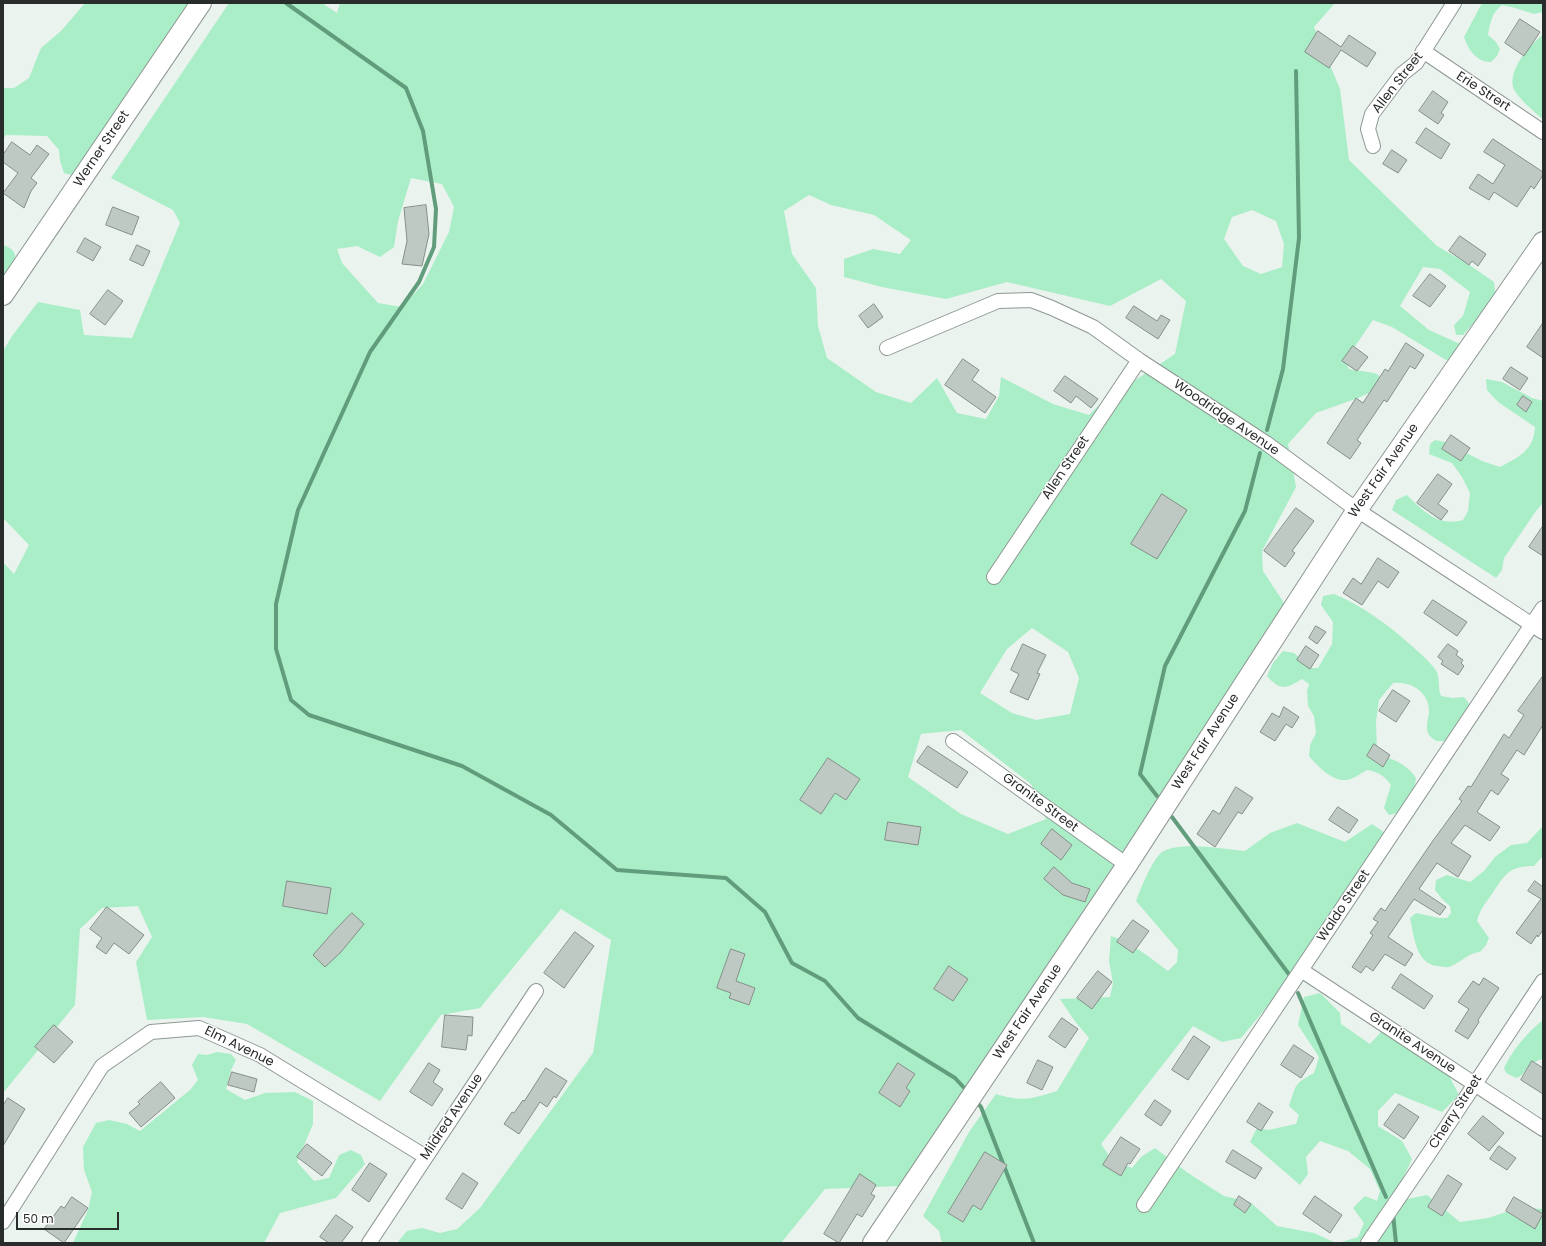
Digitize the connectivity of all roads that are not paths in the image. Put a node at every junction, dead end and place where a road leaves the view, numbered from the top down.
1 (201, 3) edge
2 (1454, 3) edge
3 (1423, 51) junction
4 (1543, 132) edge
5 (1373, 146) dead end
6 (1543, 242) edge
7 (3, 295) edge
8 (887, 348) dead end
9 (1139, 360) junction
10 (1357, 510) junction
11 (994, 577) dead end
12 (1543, 608) edge
13 (1537, 628) edge
14 (953, 741) dead end
15 (1127, 865) junction
16 (1301, 970) junction
17 (1543, 981) edge
18 (536, 991) dead end
19 (1474, 1083) junction
20 (1543, 1129) edge
21 (426, 1157) junction
22 (1144, 1205) dead end
23 (3, 1222) edge
24 (369, 1243) edge
25 (872, 1243) edge
26 (1368, 1243) edge

1 - 7 street, Werner Street
2 - 3 street, Allen Street
3 - 4 street, Erie Strert
3 - 5 street, Allen Street
6 - 10 street, West Fair Avenue
8 - 9 street, Woodridge Avenue
9 - 10 street, Woodridge Avenue
9 - 11 street, Allen Street
10 - 13 street, Woodridge Avenue
10 - 15 street, West Fair Avenue
12 - 13 street, Waldo Street
13 - 16 street, Waldo Street
14 - 15 street, Granite Street
15 - 25 street, West Fair Avenue
16 - 19 street, Granite Avenue
16 - 22 street, Waldo Street
17 - 19 street, Cherry Street
18 - 21 street, Mildred Avenue
19 - 20 street, Granite Avenue
19 - 26 street, Cherry Street
21 - 23 street, Elm Avenue
21 - 24 street, Mildred Avenue

